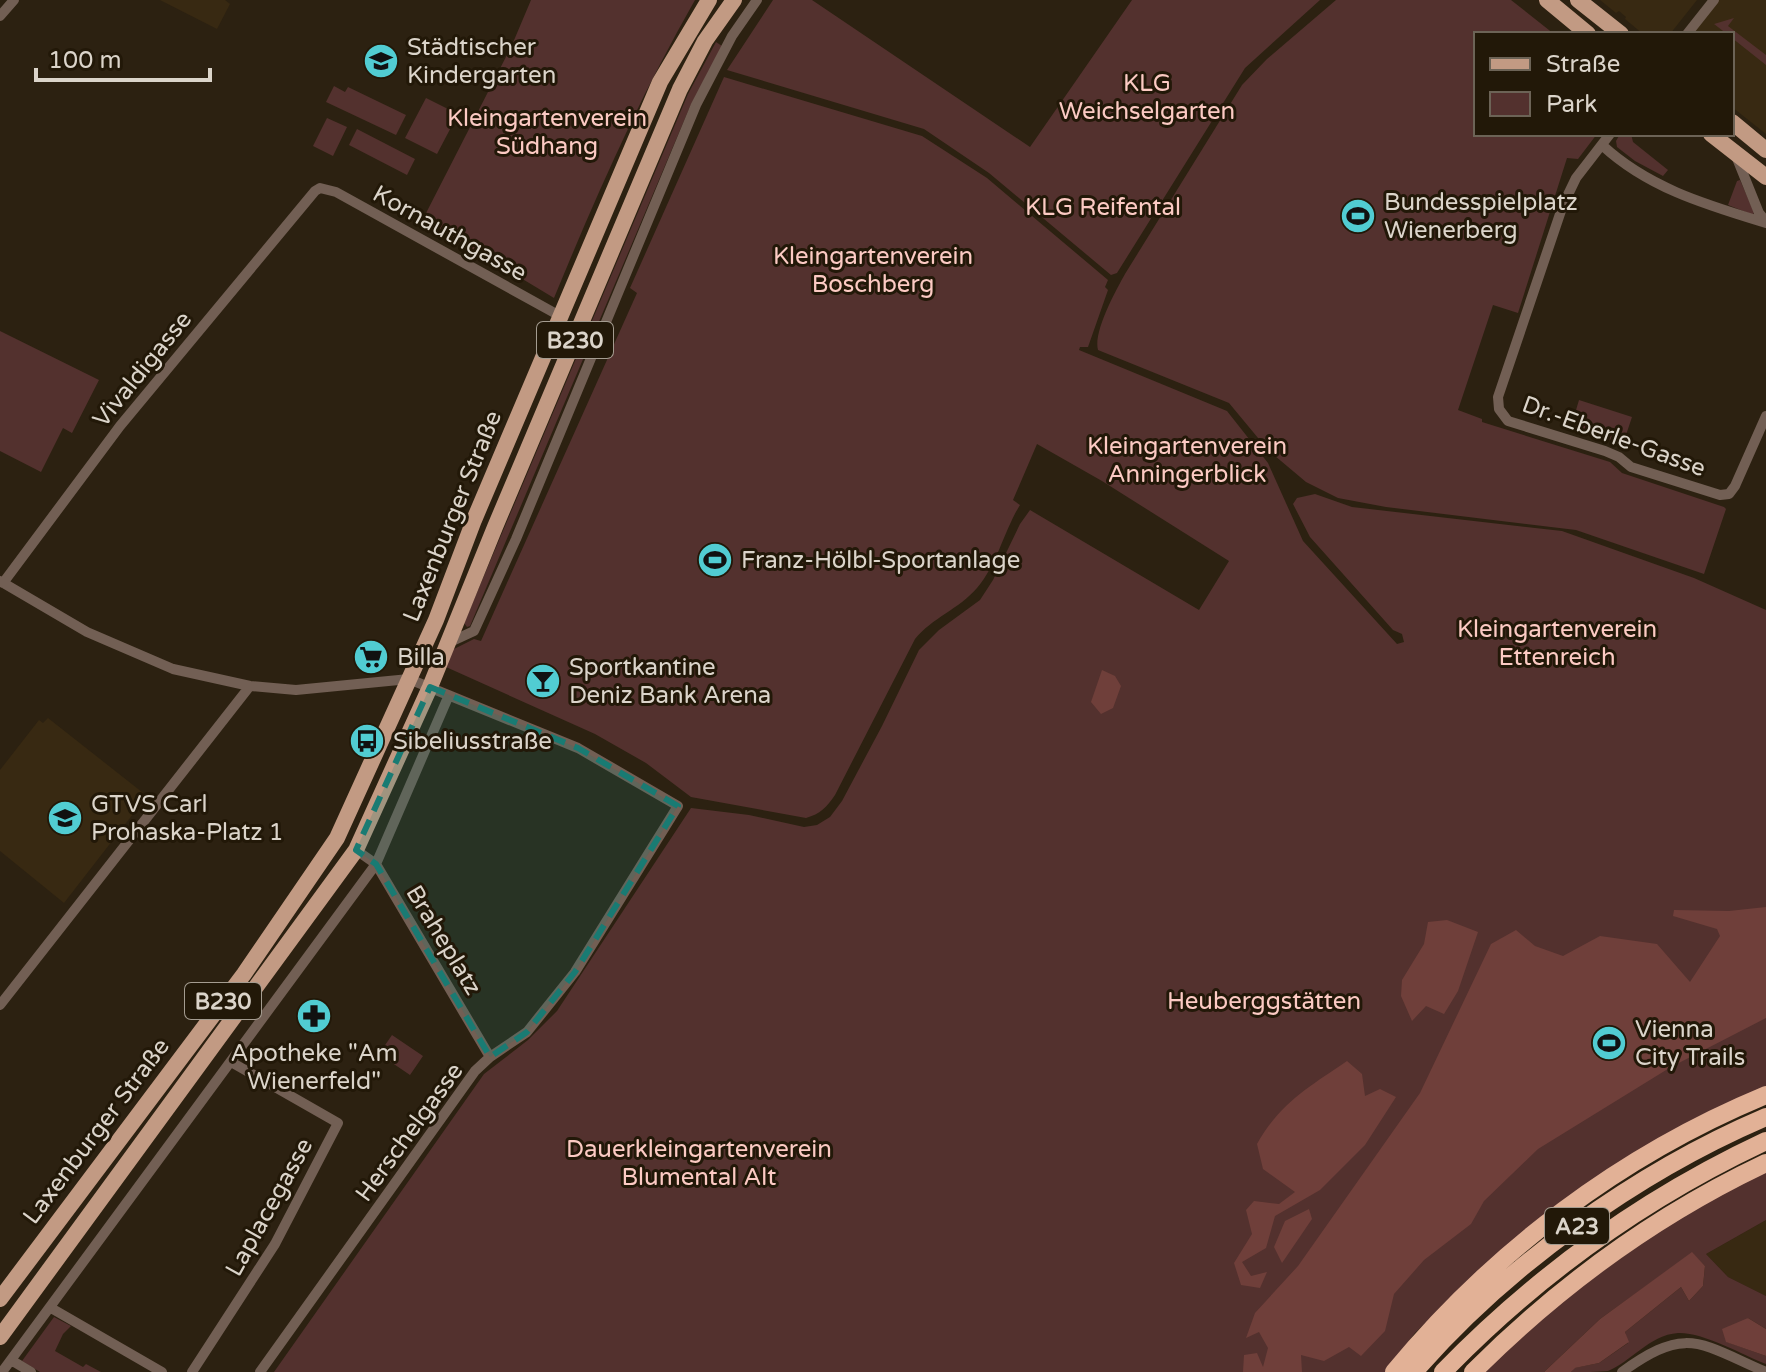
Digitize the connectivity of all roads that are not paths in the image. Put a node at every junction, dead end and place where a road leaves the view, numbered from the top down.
1 (14, 0) edge
2 (709, 0) edge
3 (734, 0) edge
4 (757, 0) edge
5 (1547, 0) edge
6 (1578, 0) edge
7 (1714, 0) edge
8 (0, 16) edge
9 (1586, 32) edge
10 (1618, 32) edge
11 (1689, 32) edge
12 (1734, 124) edge
13 (1609, 136) edge
14 (1713, 136) edge
15 (1602, 145) junction
16 (1766, 150) edge
17 (1735, 154) junction
18 (1766, 177) edge
19 (320, 188) joint
20 (1766, 222) edge
21 (560, 316) junction
22 (1766, 416) edge
23 (2, 582) edge
24 (447, 644) junction
25 (409, 679) junction
26 (250, 686) junction
27 (430, 687) junction
28 (449, 695) junction
29 (356, 850) junction
30 (376, 864) junction
31 (0, 1005) edge
32 (490, 1057) junction
33 (231, 1062) junction
34 (1766, 1095) edge
35 (1766, 1117) edge
36 (1766, 1141) edge
37 (1766, 1163) edge
38 (0, 1299) edge
39 (51, 1308) junction
40 (0, 1337) edge
41 (11, 1360) junction
42 (2, 1372) edge
43 (31, 1372) edge
44 (162, 1372) edge
45 (192, 1372) edge
46 (260, 1372) edge
47 (1394, 1372) edge
48 (1414, 1372) edge
49 (1443, 1372) edge
50 (1473, 1372) edge
51 (1622, 1372) edge
52 (1766, 1372) edge

1 - 8 street
2 - 21 main road, Laxenburger Straße / B230
3 - 24 main road, Laxenburger Straße / B230
4 - 24 street, Laxenburger Straße
5 - 9 main road
6 - 10 main road
7 - 11 street
12 - 16 main road
13 - 15 street
14 - 17 main road
15 - 20 street
15 - 22 street, Dr.-Eberle-Gasse
17 - 18 main road
17 - 20 street
19 - 21 street, Kornauthgasse
19 - 23 street, Vivaldigasse
21 - 25 main road, Laxenburger Straße / B230
23 - 26 street
24 - 27 main road, Laxenburger Straße / B230
25 - 26 street
25 - 27 street
25 - 38 main road, Laxenburger Straße / B230
26 - 31 street
27 - 28 street
27 - 29 main road, Laxenburger Straße / B230
28 - 30 street
28 - 32 street, Herschelgasse
29 - 30 street, Braheplatz
29 - 40 main road, Laxenburger Straße / B230
30 - 32 street, Braheplatz
30 - 33 street
32 - 46 street, Herschelgasse
33 - 39 street
33 - 45 street, Laplacegasse
34 - 47 highway
35 - 48 highway, A23
36 - 49 highway, A23
37 - 50 highway
39 - 41 street
39 - 44 street
41 - 42 street
41 - 43 street
51 - 52 street

